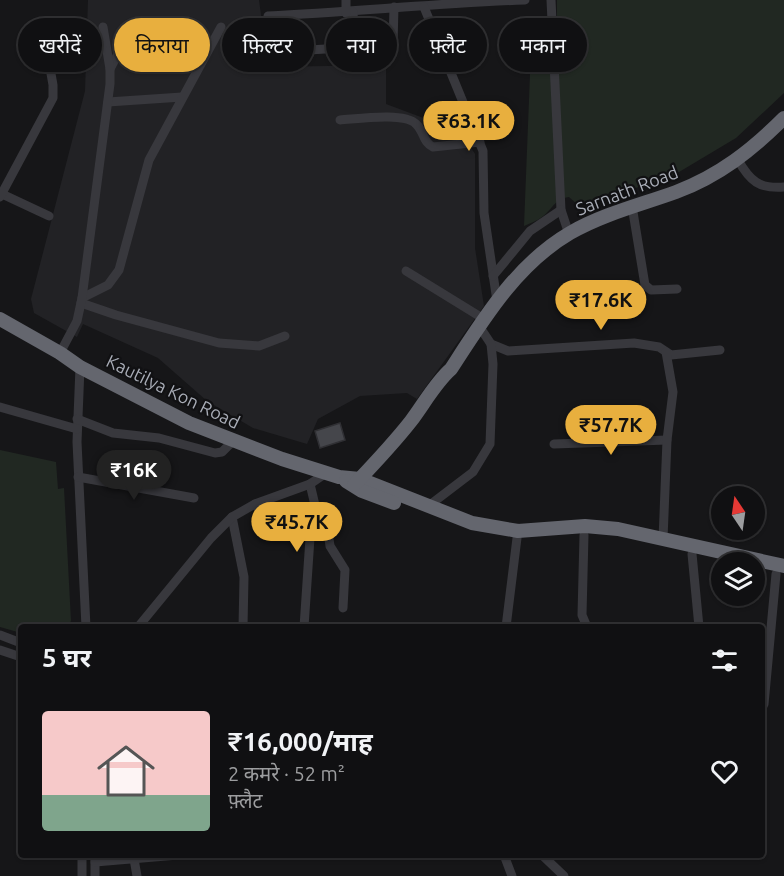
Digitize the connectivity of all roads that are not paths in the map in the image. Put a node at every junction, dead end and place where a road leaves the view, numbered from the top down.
1 (346, 0) edge
2 (525, 0) edge
3 (551, 0) edge
4 (487, 1) edge
5 (443, 2) edge
6 (409, 4) edge
7 (394, 7) junction
8 (424, 7) junction
9 (349, 12) junction
10 (350, 18) edge
11 (394, 18) edge
12 (103, 27) dead end
13 (221, 27) dead end
14 (326, 49) edge
15 (114, 61) edge
16 (110, 69) junction
17 (51, 72) edge
18 (182, 97) junction
19 (108, 102) junction
20 (784, 118) edge
21 (340, 120) dead end
22 (480, 142) junction
23 (738, 160) junction
24 (784, 187) edge
25 (1, 194) edge
26 (632, 206) junction
27 (561, 210) junction
28 (49, 216) dead end
29 (569, 234) junction
30 (406, 271) dead end
31 (493, 276) junction
32 (677, 289) dead end
33 (82, 301) junction
34 (497, 301) junction
35 (0, 319) edge
36 (481, 323) junction
37 (285, 336) dead end
38 (491, 344) junction
39 (720, 350) dead end
40 (60, 352) junction
41 (666, 352) junction
42 (80, 367) junction
43 (0, 407) edge
44 (77, 424) junction
45 (232, 441) junction
46 (667, 441) junction
47 (554, 444) dead end
48 (333, 475) junction
49 (78, 477) junction
50 (310, 484) junction
51 (361, 485) junction
52 (194, 498) dead end
53 (255, 504) junction
54 (427, 507) junction
55 (232, 517) junction
56 (584, 535) junction
57 (517, 538) junction
58 (663, 539) junction
59 (692, 554) junction
60 (711, 558) edge
61 (765, 570) edge
62 (782, 572) edge
63 (343, 608) dead end
64 (86, 624) edge
65 (140, 624) edge
66 (243, 624) edge
67 (304, 624) edge
68 (506, 624) edge
69 (586, 624) edge
70 (699, 624) edge
71 (0, 635) edge
72 (18, 642) edge
73 (0, 650) edge
74 (18, 656) edge
75 (765, 698) edge
76 (82, 858) edge
77 (145, 858) edge
78 (505, 858) edge
79 (545, 858) edge
80 (95, 859) edge
81 (134, 859) junction
82 (82, 876) edge
83 (95, 876) edge
84 (137, 876) edge
85 (512, 876) edge
86 (564, 876) edge

1 - 9 street
2 - 4 street
3 - 27 street
4 - 5 street
5 - 8 street
6 - 7 street
6 - 8 street
7 - 9 street
7 - 11 street
8 - 22 street
9 - 10 street
9 - 14 street
12 - 16 street
13 - 18 street
15 - 16 street
16 - 19 street
17 - 25 street
18 - 19 street
18 - 33 street
19 - 33 street
20 - 23 highway, Sarnath Road
21 - 22 street
22 - 31 street
23 - 24 street
23 - 26 highway, Sarnath Road
25 - 28 street
26 - 29 highway, Sarnath Road
26 - 32 street
27 - 29 street
27 - 31 street
29 - 34 highway, Sarnath Road
30 - 36 street
31 - 34 street
33 - 37 street
33 - 40 street
34 - 36 highway, Sarnath Road
35 - 40 highway, Kautilya Kon Road
36 - 38 street
36 - 51 highway, Sarnath Road
38 - 41 street
38 - 54 street
39 - 41 street
40 - 42 highway, Kautilya Kon Road
41 - 46 street
42 - 44 street
42 - 45 highway, Kautilya Kon Road
43 - 44 street
44 - 45 street
44 - 49 street
45 - 48 highway, Kautilya Kon Road
46 - 47 street
46 - 58 street
48 - 50 street
48 - 51 highway, Kautilya Kon Road
49 - 52 street
49 - 64 street
50 - 53 street
50 - 63 street
51 - 54 highway
51 - 57 highway
53 - 55 street
53 - 67 street
54 - 58 highway
55 - 65 street
55 - 66 street
56 - 57 highway
56 - 59 highway
56 - 69 street
57 - 68 street
58 - 62 highway
59 - 60 highway
59 - 70 street
61 - 62 highway
62 - 75 street
71 - 72 street
73 - 74 street
76 - 82 street
77 - 81 street
78 - 85 street
79 - 86 street
80 - 81 street
80 - 83 street
81 - 84 street

